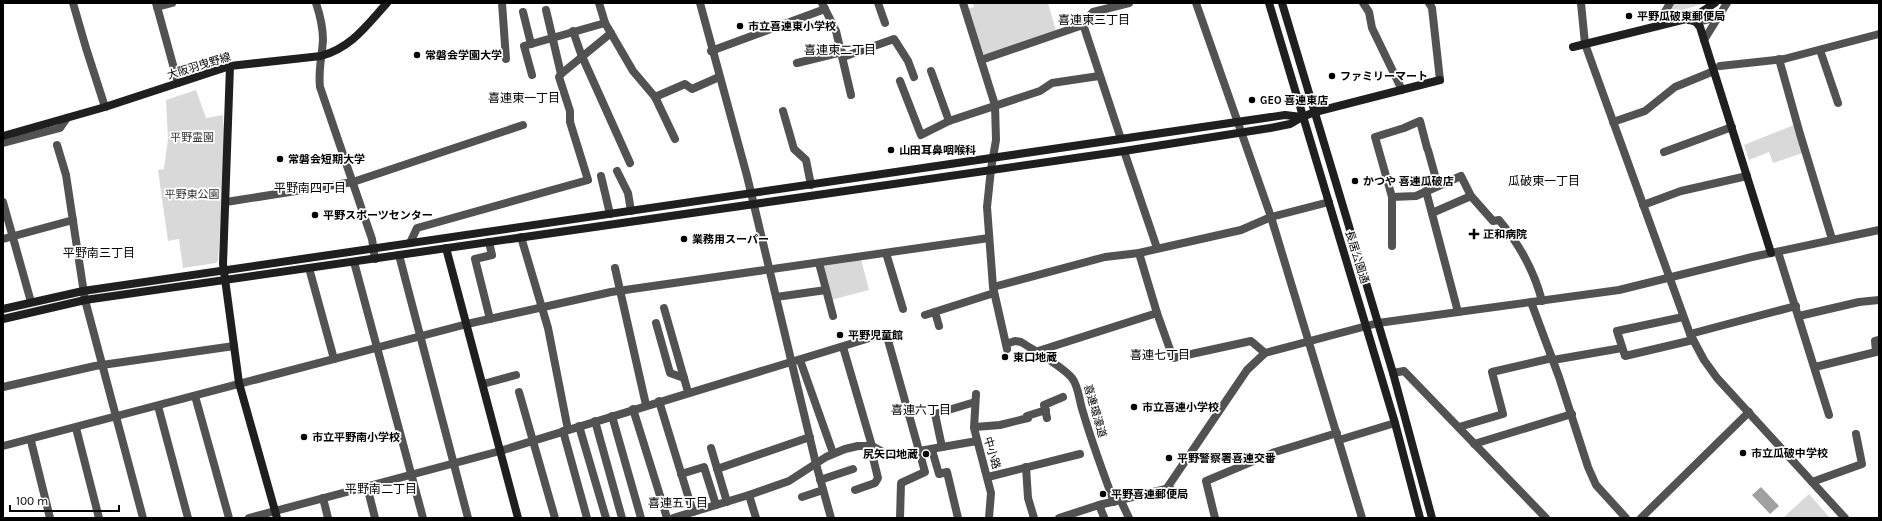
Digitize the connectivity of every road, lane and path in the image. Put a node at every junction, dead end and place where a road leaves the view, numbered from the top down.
1 (73, 3) edge
2 (172, 3) edge
3 (316, 3) edge
4 (388, 3) edge
5 (502, 3) edge
6 (599, 3) edge
7 (700, 3) edge
8 (878, 3) edge
9 (963, 3) edge
10 (1129, 3) edge
11 (1196, 3) edge
12 (1269, 3) edge
13 (1282, 3) edge
14 (1363, 3) edge
15 (1429, 3) edge
16 (1581, 3) edge
17 (1670, 3) edge
18 (1715, 3) edge
19 (1727, 3) edge
20 (156, 5) edge
21 (824, 6) edge
22 (546, 10) dead end
23 (523, 12) dead end
24 (1720, 14) junction
25 (1693, 21) junction
26 (605, 23) junction
27 (885, 23) dead end
28 (1083, 24) junction
29 (1657, 26) junction
30 (573, 31) junction
31 (611, 33) junction
32 (1879, 34) edge
33 (553, 37) junction
34 (1704, 40) junction
35 (531, 44) junction
36 (1585, 44) junction
37 (1573, 47) dead end
38 (1820, 50) junction
39 (711, 51) junction
40 (843, 55) junction
41 (321, 56) junction
42 (583, 58) junction
43 (506, 59) dead end
44 (1779, 59) junction
45 (981, 60) junction
46 (796, 63) dead end
47 (230, 66) junction
48 (1717, 69) junction
49 (931, 72) dead end
50 (561, 74) junction
51 (532, 75) dead end
52 (1099, 76) junction
53 (719, 77) junction
54 (914, 77) dead end
55 (900, 81) dead end
56 (178, 83) junction
57 (1402, 90) junction
58 (851, 95) dead end
59 (655, 97) junction
60 (1838, 103) dead end
61 (995, 105) junction
62 (105, 107) junction
63 (783, 111) dead end
64 (1315, 112) junction
65 (1302, 117) junction
66 (67, 118) junction
67 (949, 121) junction
68 (1238, 122) junction
69 (1613, 122) junction
70 (523, 125) dead end
71 (1732, 127) junction
72 (1242, 132) junction
73 (3, 136) edge
74 (674, 139) dead end
75 (1121, 140) junction
76 (3, 143) edge
77 (57, 146) dead end
78 (1124, 151) junction
79 (1664, 152) dead end
80 (993, 159) junction
81 (630, 163) dead end
82 (991, 169) junction
83 (617, 171) dead end
84 (602, 176) dead end
85 (1747, 176) junction
86 (353, 182) junction
87 (811, 185) junction
88 (1438, 186) junction
89 (1426, 191) junction
90 (751, 194) junction
91 (1471, 196) junction
92 (1392, 197) junction
93 (3, 202) edge
94 (226, 202) junction
95 (1329, 202) junction
96 (753, 203) junction
97 (1643, 205) junction
98 (631, 211) junction
99 (1432, 213) junction
100 (610, 214) junction
101 (1271, 217) junction
102 (73, 220) junction
103 (536, 224) junction
104 (1879, 230) edge
105 (536, 235) junction
106 (12, 236) junction
107 (521, 237) junction
108 (989, 238) junction
109 (3, 239) edge
110 (1832, 239) junction
111 (489, 242) junction
112 (410, 243) junction
113 (1392, 246) dead end
114 (374, 248) junction
115 (446, 248) junction
116 (1157, 248) junction
117 (1774, 252) junction
118 (886, 253) junction
119 (1139, 253) junction
120 (399, 255) junction
121 (375, 258) junction
122 (354, 262) junction
123 (819, 263) junction
124 (309, 268) junction
125 (615, 268) dead end
126 (769, 270) junction
127 (223, 271) junction
128 (1670, 278) junction
129 (224, 281) junction
130 (826, 290) junction
131 (994, 290) junction
132 (83, 291) junction
133 (620, 291) junction
134 (776, 296) junction
135 (85, 300) junction
136 (1879, 300) edge
137 (1542, 301) junction
138 (31, 302) junction
139 (1531, 302) junction
140 (1796, 306) junction
141 (542, 308) junction
142 (664, 308) dead end
143 (3, 309) edge
144 (903, 309) dead end
145 (935, 312) junction
146 (1458, 312) junction
147 (1157, 313) junction
148 (834, 316) dead end
149 (925, 316) dead end
150 (1799, 316) junction
151 (1683, 317) junction
152 (3, 319) edge
153 (490, 319) junction
154 (1378, 322) junction
155 (656, 323) dead end
156 (467, 324) junction
157 (1366, 325) junction
158 (939, 326) dead end
159 (420, 337) junction
160 (1692, 337) junction
161 (1879, 340) edge
162 (1310, 342) junction
163 (234, 346) junction
164 (378, 347) junction
165 (843, 347) junction
166 (1622, 348) junction
167 (1035, 352) junction
168 (1265, 353) junction
169 (334, 359) junction
170 (1552, 359) junction
171 (796, 362) junction
172 (103, 365) junction
173 (1815, 367) junction
174 (1393, 373) junction
175 (516, 375) dead end
176 (684, 378) junction
177 (239, 383) junction
178 (483, 384) junction
179 (3, 387) edge
180 (519, 392) dead end
181 (688, 392) junction
182 (976, 394) dead end
183 (196, 396) junction
184 (1063, 397) dead end
185 (659, 401) junction
186 (975, 402) junction
187 (646, 405) junction
188 (158, 406) junction
189 (633, 409) junction
190 (1749, 412) junction
191 (1572, 414) junction
192 (1829, 415) dead end
193 (612, 416) junction
194 (117, 417) junction
195 (595, 421) junction
196 (1395, 423) junction
197 (579, 426) junction
198 (974, 427) junction
199 (1459, 427) junction
200 (76, 428) junction
201 (565, 430) junction
202 (1856, 434) dead end
203 (810, 437) junction
204 (1338, 437) junction
205 (31, 440) junction
206 (534, 440) junction
207 (977, 441) junction
208 (1474, 444) junction
209 (3, 446) edge
210 (871, 446) junction
211 (942, 447) junction
212 (711, 448) dead end
213 (500, 450) junction
214 (932, 450) junction
215 (920, 452) junction
216 (832, 453) junction
217 (1080, 454) dead end
218 (453, 463) junction
219 (816, 464) junction
220 (1026, 467) junction
221 (717, 469) junction
222 (853, 469) dead end
223 (412, 474) junction
224 (681, 474) junction
225 (988, 477) junction
226 (820, 480) junction
227 (1812, 482) junction
228 (367, 486) junction
229 (823, 490) junction
230 (855, 490) dead end
231 (749, 496) junction
232 (802, 496) dead end
233 (323, 498) junction
234 (1118, 501) junction
235 (727, 502) junction
236 (716, 504) junction
237 (1099, 505) junction
238 (693, 512) junction
239 (276, 515) edge
240 (50, 518) edge
241 (99, 518) edge
242 (143, 518) edge
243 (188, 518) edge
244 (229, 518) edge
245 (249, 518) edge
246 (328, 518) edge
247 (375, 518) edge
248 (423, 518) edge
249 (468, 518) edge
250 (518, 518) edge
251 (555, 518) edge
252 (587, 518) edge
253 (606, 518) edge
254 (622, 518) edge
255 (641, 518) edge
256 (667, 518) edge
257 (673, 518) edge
258 (756, 518) edge
259 (831, 518) edge
260 (900, 518) edge
261 (958, 518) edge
262 (989, 518) edge
263 (1034, 518) edge
264 (1059, 518) edge
265 (1103, 518) edge
266 (1129, 518) edge
267 (1215, 518) edge
268 (1362, 518) edge
269 (1420, 518) edge
270 (1432, 518) edge
271 (1546, 518) edge
272 (1626, 518) edge
273 (1641, 518) edge
274 (1845, 518) edge

1 - 62 street
2 - 20 street
3 - 41 street
4 - 41 street, 大阪羽曳野線
5 - 43 street
6 - 26 street
7 - 39 street
8 - 27 street
9 - 45 street
10 - 28 street
11 - 68 street
12 - 65 street, 長居公園通
13 - 64 street, 長居公園通
14 - 57 street
15 - 57 street
16 - 36 street
17 - 29 street
18 - 25 street
19 - 24 street
20 - 56 street
21 - 39 street
21 - 40 street
22 - 33 street
23 - 35 street
24 - 25 street
24 - 34 street
25 - 29 street
25 - 34 street
26 - 30 street
26 - 31 street
28 - 45 street
28 - 52 street
29 - 36 street
30 - 33 street
30 - 42 street
31 - 42 street
31 - 59 street
32 - 38 street
33 - 35 street
33 - 50 street
34 - 48 street
35 - 51 street
36 - 37 street
36 - 69 street
38 - 44 street
38 - 60 street
39 - 53 street
40 - 46 street
40 - 54 street
40 - 58 street
41 - 47 street, 大阪羽曳野線
41 - 86 street
42 - 50 street
42 - 81 street
44 - 48 street
44 - 110 street
45 - 61 street
47 - 56 street, 大阪羽曳野線
47 - 94 street
48 - 69 street
48 - 71 street
49 - 67 street
50 - 112 street
52 - 61 street
52 - 75 street
53 - 59 street
53 - 90 street
55 - 67 street
56 - 62 street, 大阪羽曳野線
57 - 64 street
59 - 74 street
61 - 67 street
61 - 80 street
62 - 66 street, 大阪羽曳野線
63 - 87 street
64 - 65 street
64 - 154 street, 長居公園通
65 - 68 street
65 - 72 street
65 - 95 street, 長居公園通
66 - 73 street, 大阪羽曳野線
66 - 76 street
68 - 72 street
68 - 75 street
69 - 97 street
70 - 86 street
71 - 79 street
71 - 85 street
72 - 78 street
72 - 101 street
75 - 80 street
77 - 102 street
78 - 82 street
78 - 116 street
80 - 82 street
80 - 87 street
82 - 96 street
82 - 108 street
83 - 98 street
84 - 100 street
85 - 97 street
85 - 117 street
86 - 94 street
86 - 114 street
87 - 90 street
88 - 89 street
88 - 91 street
88 - 92 street
89 - 92 street
89 - 99 street
90 - 96 street
90 - 98 street
91 - 99 street
91 - 137 street
92 - 113 street
93 - 106 street
94 - 127 street
95 - 101 street
95 - 157 street, 長居公園通
96 - 105 street
96 - 126 street
97 - 128 street
98 - 100 street
99 - 146 street
100 - 103 street
101 - 116 street
101 - 162 street
102 - 106 street
102 - 132 street
103 - 105 street
103 - 112 street
104 - 110 street
105 - 107 street
106 - 109 street
106 - 138 street
107 - 111 street
107 - 141 street
108 - 118 street
108 - 131 street
110 - 117 street
111 - 115 street
111 - 153 street
112 - 114 street
114 - 121 street
114 - 127 street
115 - 120 street
115 - 156 street
116 - 119 street
117 - 128 street
117 - 140 street
118 - 123 street
118 - 144 street
119 - 131 street
119 - 147 street
120 - 121 street
120 - 159 street
121 - 122 street
122 - 124 street
122 - 164 street
123 - 126 street
123 - 130 street
124 - 129 street
124 - 169 street
125 - 133 street
126 - 133 street
126 - 134 street
127 - 129 street
127 - 132 street
128 - 137 street
128 - 151 street
129 - 135 street
129 - 163 street
130 - 134 street
130 - 148 street
131 - 145 street
131 - 167 street, 喜連環濠道
132 - 135 street
132 - 138 street
133 - 141 street
133 - 187 street
134 - 171 street
135 - 152 street
135 - 172 street
136 - 150 street
137 - 139 street
138 - 143 street
139 - 146 street
139 - 170 street
140 - 150 street
140 - 160 street
141 - 153 street
141 - 201 street
142 - 176 street
145 - 149 street
145 - 158 street
146 - 154 street
147 - 167 street
147 - 168 street
150 - 173 street
151 - 160 street
151 - 166 street
153 - 156 street
154 - 157 street
154 - 174 street, 長居公園通
155 - 176 street
156 - 159 street
156 - 178 street
157 - 162 street
157 - 196 street, 長居公園通
159 - 164 street
159 - 218 street
160 - 166 street
160 - 190 street
161 - 173 street
162 - 168 street
162 - 204 street
163 - 172 street
163 - 177 street
164 - 169 street
164 - 223 street
165 - 171 street
165 - 210 street
165 - 215 street
166 - 170 street
167 - 234 street, 喜連環濠道
168 - 234 street
169 - 177 street
170 - 191 street
170 - 199 street
171 - 181 street
171 - 203 street
171 - 216 street
172 - 179 street
172 - 194 street
173 - 192 street
174 - 199 street
174 - 270 street, 長居公園通
175 - 178 street
176 - 181 street
177 - 183 street
177 - 239 street
178 - 213 street
180 - 206 street
181 - 185 street
182 - 186 street, 中小路
183 - 188 street
183 - 244 street
184 - 198 street
185 - 187 street
185 - 224 street
186 - 198 street, 中小路
186 - 211 street
187 - 189 street
188 - 194 street
188 - 243 street
189 - 193 street
189 - 256 street
190 - 227 street
190 - 273 street
191 - 208 street
191 - 272 street
193 - 195 street
193 - 255 street
194 - 200 street
194 - 242 street
195 - 197 street
195 - 254 street
196 - 204 street
196 - 269 street, 長居公園通
197 - 201 street
197 - 253 street
198 - 207 street, 中小路
199 - 208 street
200 - 205 street
200 - 241 street
201 - 206 street
201 - 252 street
202 - 227 street
203 - 219 street
203 - 221 street
204 - 267 street
204 - 268 street
205 - 209 street
205 - 240 street
206 - 213 street
206 - 251 street
207 - 211 street
207 - 225 street, 中小路
208 - 271 street
210 - 215 street
210 - 216 street
210 - 230 street
211 - 214 street
212 - 221 street
213 - 218 street
213 - 250 street
214 - 215 street
214 - 261 street
215 - 260 street
216 - 219 street
217 - 220 street
218 - 223 street
218 - 249 street
219 - 226 street
219 - 231 street
220 - 225 street
220 - 263 street
221 - 235 street
222 - 226 street
223 - 228 street
223 - 248 street
224 - 236 street
224 - 238 street
225 - 262 street, 中小路
226 - 229 street
227 - 274 street
228 - 233 street
228 - 247 street
229 - 232 street
229 - 259 street
231 - 235 street
231 - 258 street
233 - 239 street
233 - 246 street
234 - 237 street
234 - 266 street, 喜連環濠道
235 - 236 street
236 - 238 street
237 - 264 street
237 - 265 street
238 - 257 street
239 - 245 street

